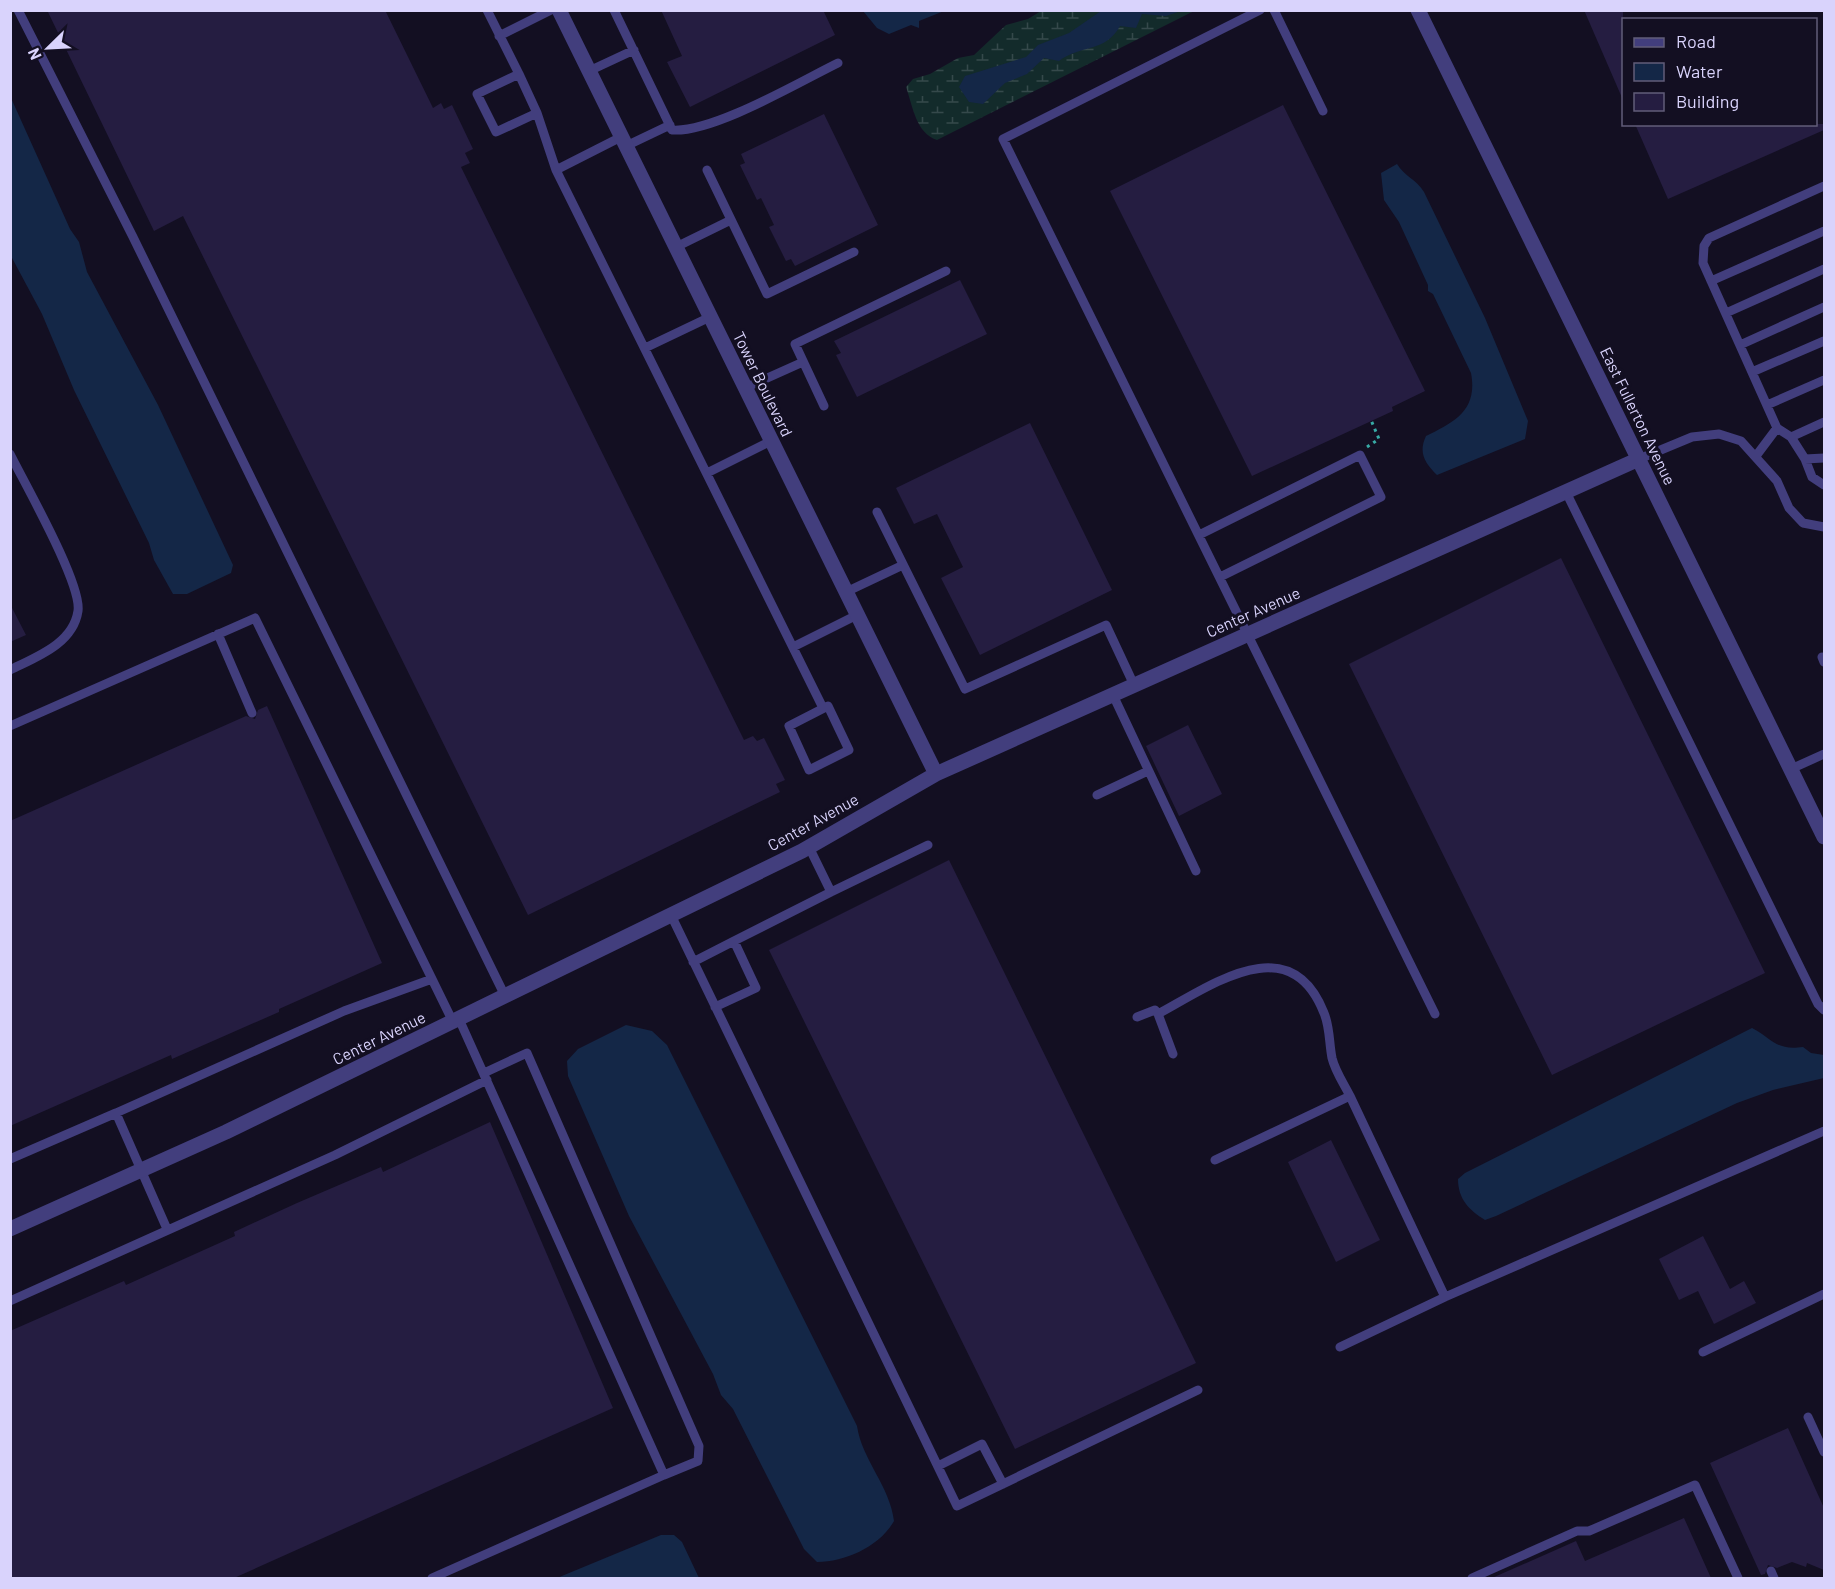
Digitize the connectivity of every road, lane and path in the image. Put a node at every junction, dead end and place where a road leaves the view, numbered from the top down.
1 (18, 10) edge
2 (487, 10) edge
3 (551, 10) edge
4 (559, 10) edge
5 (614, 10) edge
6 (1260, 10) edge
7 (1274, 10) edge
8 (1418, 10) edge
9 (499, 36) junction
10 (634, 50) junction
11 (838, 63) dead end
12 (589, 71) junction
13 (519, 74) junction
14 (1323, 111) dead end
15 (537, 113) junction
16 (670, 125) junction
17 (624, 141) junction
18 (556, 170) junction
19 (707, 170) dead end
20 (1824, 186) edge
21 (731, 220) junction
22 (1824, 231) edge
23 (676, 247) junction
24 (854, 252) dead end
25 (1824, 269) edge
26 (946, 271) dead end
27 (1711, 281) junction
28 (1824, 307) edge
29 (1726, 314) junction
30 (710, 317) junction
31 (1824, 341) edge
32 (1740, 345) junction
33 (645, 348) junction
34 (803, 362) junction
35 (1752, 372) junction
36 (1824, 380) edge
37 (745, 388) junction
38 (1767, 405) junction
39 (824, 406) dead end
40 (1371, 420) dead end
41 (1824, 422) edge
42 (1777, 428) junction
43 (1791, 437) junction
44 (771, 441) junction
45 (10, 454) edge
46 (1360, 454) junction
47 (1756, 456) junction
48 (1824, 458) edge
49 (1639, 459) junction
50 (1805, 459) junction
51 (707, 473) junction
52 (1824, 485) edge
53 (1566, 492) junction
54 (877, 512) dead end
55 (1824, 527) edge
56 (1199, 535) junction
57 (903, 565) junction
58 (1220, 577) junction
59 (846, 592) junction
60 (857, 615) junction
61 (218, 634) junction
62 (1247, 634) junction
63 (793, 647) junction
64 (10, 670) edge
65 (1134, 685) junction
66 (1113, 695) junction
67 (823, 708) junction
68 (252, 713) dead end
69 (10, 726) edge
70 (1824, 754) edge
71 (1791, 769) junction
72 (1148, 771) junction
73 (936, 774) junction
74 (1096, 795) dead end
75 (1819, 814) edge
76 (1824, 837) edge
77 (928, 845) dead end
78 (809, 846) junction
79 (1196, 871) dead end
80 (831, 892) junction
81 (671, 915) junction
82 (734, 941) junction
83 (693, 962) junction
84 (432, 979) junction
85 (505, 996) junction
86 (715, 1006) junction
87 (1824, 1010) edge
88 (1158, 1014) junction
89 (1435, 1014) dead end
90 (1137, 1017) dead end
91 (456, 1020) junction
92 (1173, 1054) dead end
93 (485, 1077) junction
94 (1350, 1096) junction
95 (116, 1113) junction
96 (1824, 1131) edge
97 (10, 1159) edge
98 (1215, 1160) dead end
99 (141, 1170) junction
100 (10, 1229) edge
101 (167, 1229) junction
102 (1824, 1294) edge
103 (1445, 1297) junction
104 (10, 1300) edge
105 (1340, 1347) dead end
106 (1703, 1352) dead end
107 (1198, 1390) dead end
108 (1808, 1417) dead end
109 (1824, 1452) edge
110 (938, 1466) junction
111 (664, 1475) junction
112 (1003, 1484) junction
113 (432, 1578) edge
114 (1472, 1578) edge
115 (1738, 1578) edge

1 - 85 lane
2 - 9 lane
3 - 9 lane
4 - 12 street, Tower Boulevard
5 - 10 lane
6 - 56 lane
7 - 14 lane
8 - 49 street, East Fullerton Avenue
9 - 13 lane
10 - 12 lane
10 - 16 lane
11 - 16 lane
12 - 17 street, Tower Boulevard
13 - 15 lane
13 - 15 lane
15 - 18 lane
16 - 17 lane
17 - 18 lane
17 - 23 street, Tower Boulevard
18 - 33 lane
19 - 21 lane
20 - 27 lane
21 - 23 lane
21 - 24 lane
22 - 27 lane
23 - 30 street, Tower Boulevard
25 - 29 lane
26 - 34 lane
27 - 29 lane
28 - 32 lane
29 - 32 lane
30 - 33 lane
30 - 37 street, Tower Boulevard
31 - 35 lane
32 - 35 lane
33 - 51 lane
34 - 37 lane
34 - 39 lane
35 - 38 lane
36 - 38 lane
37 - 44 street, Tower Boulevard
38 - 42 lane
40 - 46 path
41 - 43 lane
42 - 43 lane
42 - 47 lane
43 - 50 lane
44 - 51 lane
44 - 59 street, Tower Boulevard
45 - 64 lane
46 - 56 lane
46 - 58 lane
47 - 49 lane
47 - 55 lane
48 - 50 lane
49 - 53 street, Center Avenue
49 - 71 street, East Fullerton Avenue
50 - 52 lane
51 - 63 lane
53 - 62 street, Center Avenue
53 - 87 lane
54 - 57 lane
56 - 58 lane
57 - 59 lane
57 - 65 lane
58 - 62 lane
59 - 60 street, Tower Boulevard
60 - 63 lane
60 - 73 street, Tower Boulevard
61 - 68 lane
61 - 69 lane
61 - 84 lane
62 - 65 street, Center Avenue
62 - 89 lane
63 - 67 lane
65 - 66 street, Center Avenue
66 - 72 lane
66 - 73 street, Center Avenue
67 - 67 lane
70 - 71 lane
71 - 75 street, East Fullerton Avenue
72 - 74 lane
72 - 79 lane
73 - 78 street, Center Avenue
75 - 76 street, East Fullerton Avenue
77 - 80 lane
78 - 80 lane
78 - 81 street, Center Avenue
80 - 82 lane
81 - 83 lane
81 - 85 street, Center Avenue
82 - 83 lane
82 - 86 lane
83 - 86 lane
84 - 91 lane
84 - 95 lane
85 - 91 street, Center Avenue
86 - 110 lane
88 - 90 lane
88 - 92 lane
88 - 94 lane
91 - 93 lane
91 - 99 street, Center Avenue
93 - 101 lane
93 - 111 lane
93 - 111 lane
94 - 98 lane
94 - 103 lane
95 - 97 lane
95 - 99 lane
96 - 103 lane
99 - 100 street, Center Avenue
99 - 101 lane
101 - 104 lane
102 - 106 lane
103 - 105 lane
107 - 112 lane
108 - 109 lane
110 - 112 lane
110 - 112 lane
111 - 113 lane
114 - 115 lane

